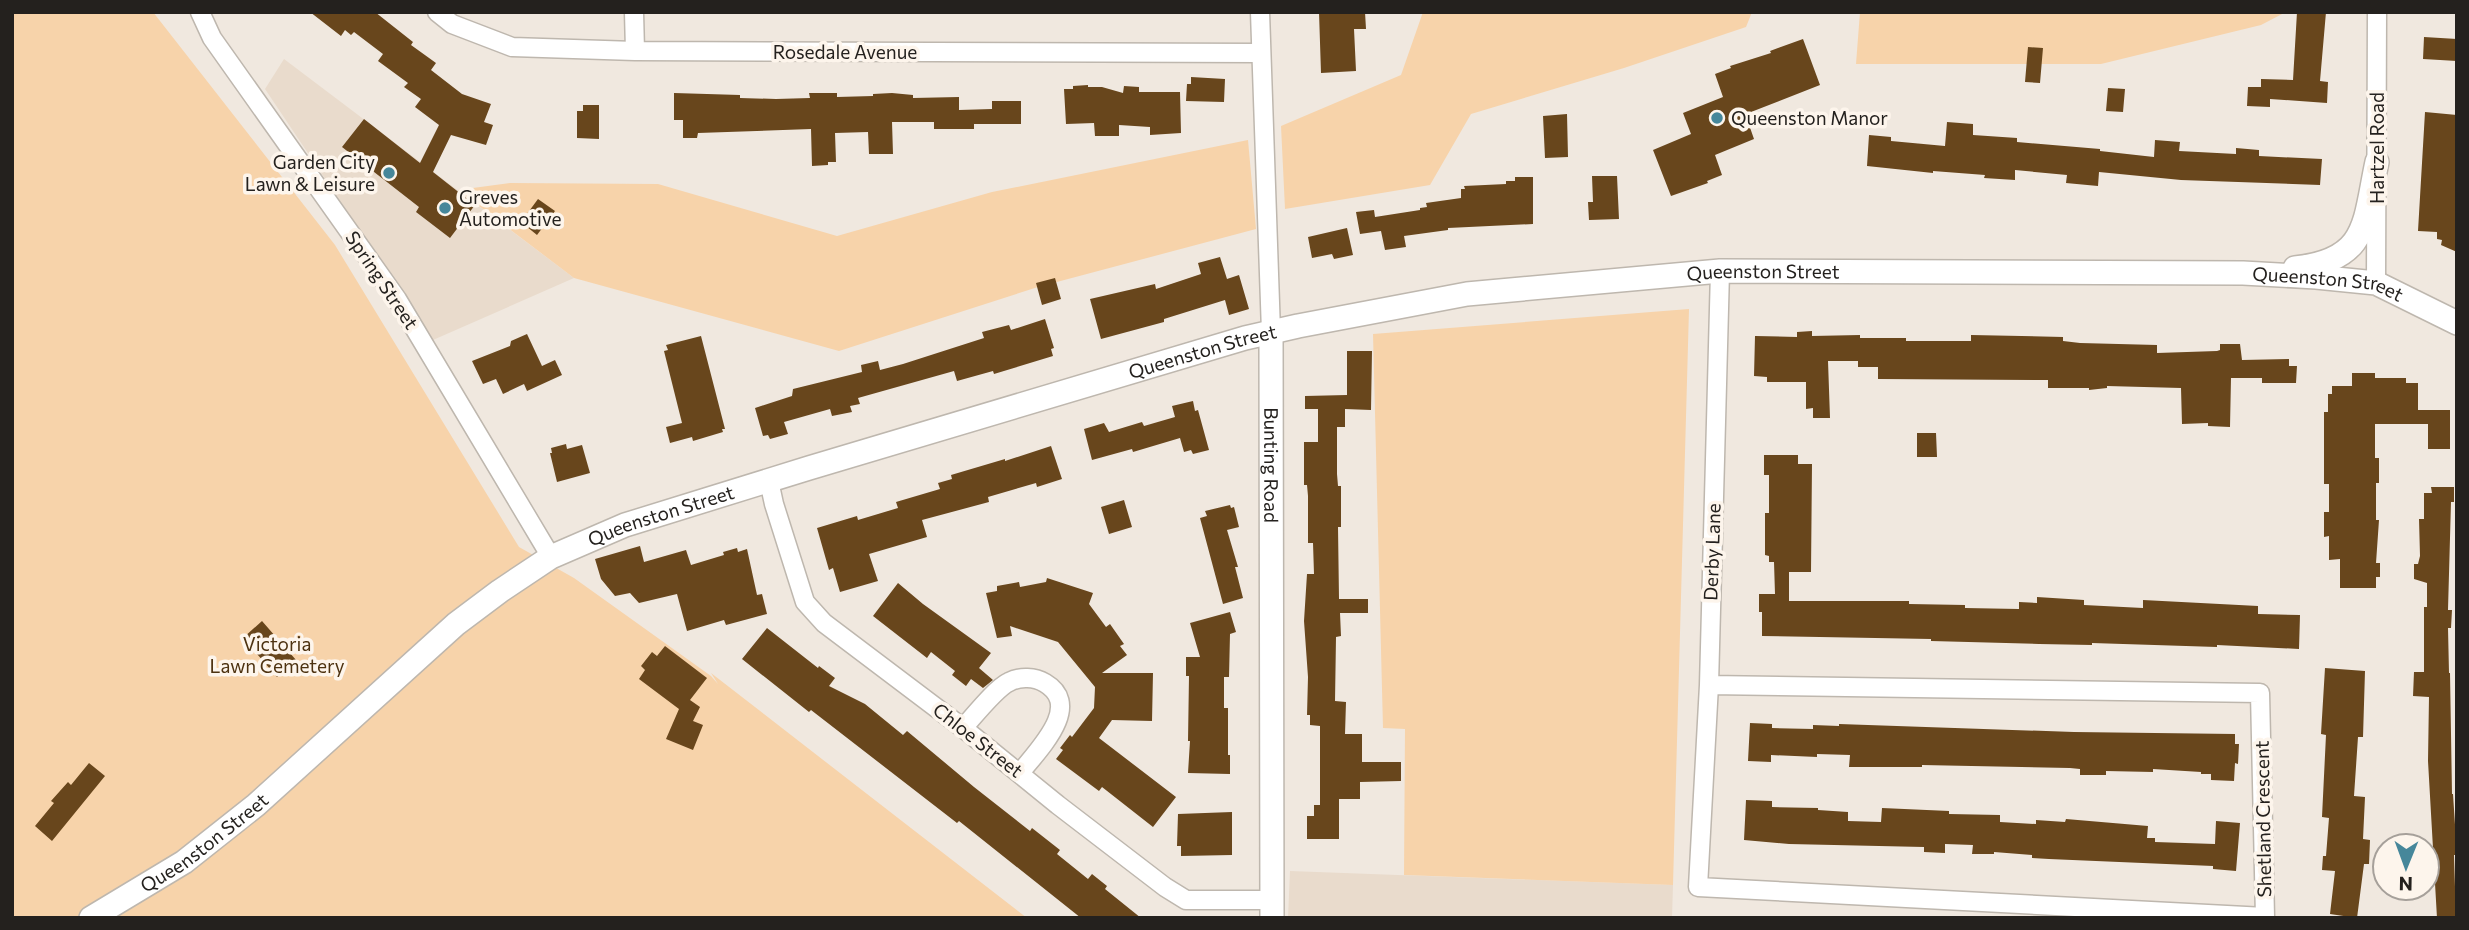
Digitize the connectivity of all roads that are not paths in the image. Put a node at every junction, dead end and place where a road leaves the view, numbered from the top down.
1 (200, 12) edge
2 (437, 12) edge
3 (634, 12) edge
4 (1260, 12) edge
5 (2376, 12) edge
6 (635, 51) junction
7 (1261, 53) junction
8 (2376, 162) junction
9 (1720, 271) junction
10 (2243, 273) junction
11 (2376, 283) junction
12 (2457, 323) edge
13 (1271, 332) junction
14 (769, 481) junction
15 (551, 557) junction
16 (1709, 685) junction
17 (963, 728) junction
18 (1020, 773) junction
19 (1701, 833) joint
20 (1272, 909) edge
21 (91, 918) edge

1 - 15 street, Spring Street
2 - 6 street, Rosedale Avenue
3 - 6 street
4 - 7 street, Bunting Road
5 - 8 street, Hartzel Road
6 - 7 street, Rosedale Avenue
7 - 13 street, Bunting Road
8 - 10 main road
8 - 11 street, Hartzel Road
9 - 10 main road, Queenston Street
9 - 13 main road, Queenston Street
9 - 16 street, Derby Lane
10 - 11 main road, Queenston Street
11 - 12 main road, Queenston Street
13 - 14 main road, Queenston Street
13 - 20 main road, Bunting Road
14 - 15 main road, Queenston Street
14 - 17 street, Chloe Street
15 - 21 main road, Queenston Street
16 - 19 street, Derby Lane
16 - 19 street, Shetland Crescent
17 - 18 street, Chloe Street
17 - 18 street
18 - 20 street, Chloe Street

